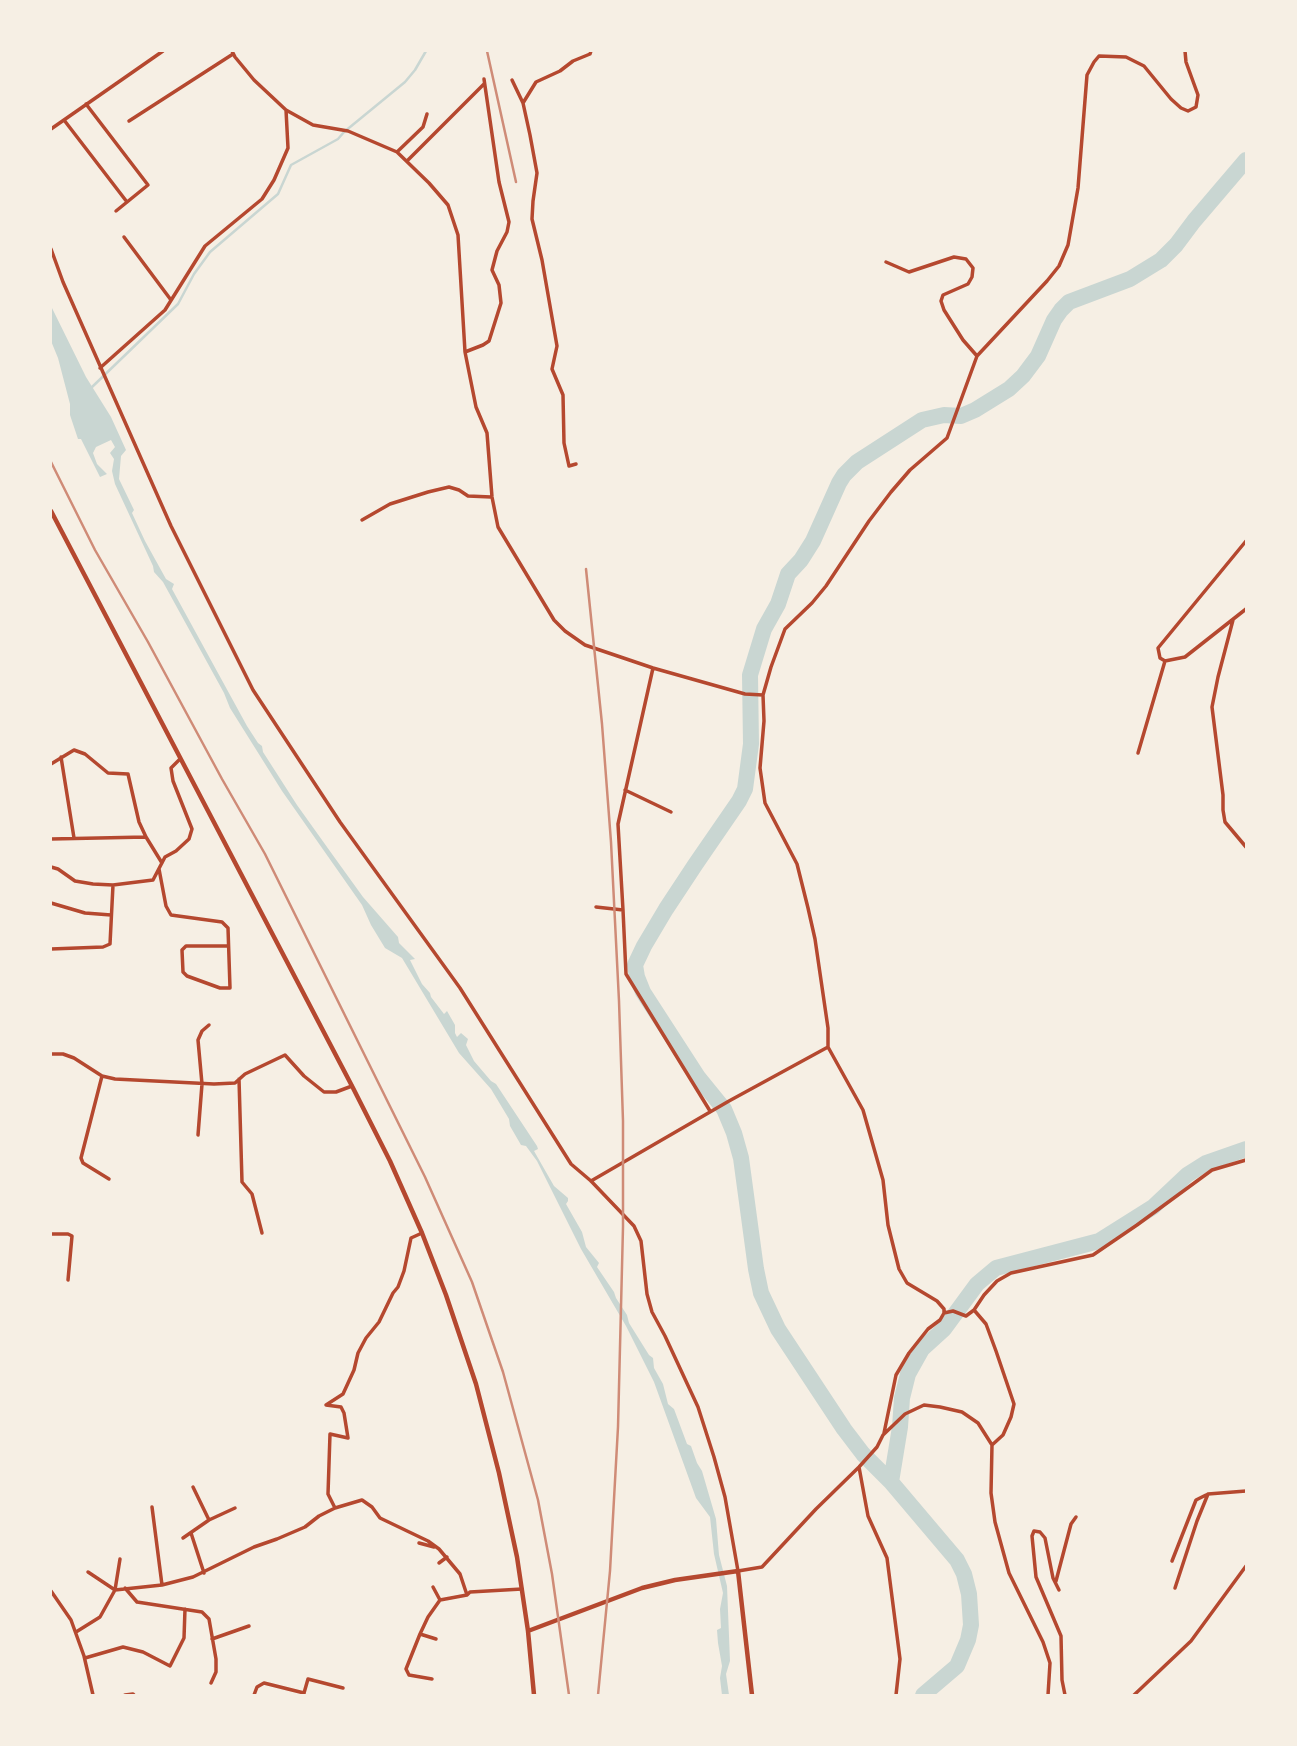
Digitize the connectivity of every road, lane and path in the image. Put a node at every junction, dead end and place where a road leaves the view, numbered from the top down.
1 (163, 51) edge
2 (591, 51) edge
3 (1185, 51) edge
4 (232, 52) edge
5 (512, 80) dead end
6 (523, 103) junction
7 (86, 104) junction
8 (286, 110) junction
9 (428, 114) dead end
10 (64, 120) junction
11 (129, 121) dead end
12 (51, 129) edge
13 (397, 152) junction
14 (407, 161) junction
15 (127, 202) junction
16 (116, 211) dead end
17 (124, 237) dead end
18 (51, 249) edge
19 (886, 262) dead end
20 (171, 300) junction
21 (465, 352) junction
22 (977, 356) junction
23 (101, 370) junction
24 (576, 464) dead end
25 (492, 497) junction
26 (51, 511) edge
27 (362, 520) dead end
28 (1246, 541) edge
29 (1246, 610) edge
30 (1233, 620) junction
31 (1165, 661) junction
32 (653, 668) junction
33 (762, 695) junction
34 (1138, 753) dead end
35 (61, 757) junction
36 (180, 759) junction
37 (51, 764) edge
38 (625, 790) junction
39 (671, 812) dead end
40 (146, 837) junction
41 (74, 838) junction
42 (51, 839) edge
43 (1246, 847) edge
44 (162, 863) junction
45 (51, 867) edge
46 (159, 869) junction
47 (113, 886) junction
48 (51, 903) edge
49 (596, 907) dead end
50 (623, 910) junction
51 (111, 915) junction
52 (228, 946) junction
53 (51, 949) edge
54 (209, 1026) dead end
55 (828, 1047) junction
56 (51, 1054) edge
57 (102, 1076) junction
58 (239, 1079) junction
59 (202, 1084) junction
60 (352, 1086) junction
61 (710, 1112) junction
62 (198, 1135) dead end
63 (1246, 1160) edge
64 (109, 1179) dead end
65 (591, 1181) junction
66 (262, 1233) dead end
67 (422, 1233) junction
68 (51, 1234) edge
69 (68, 1280) dead end
70 (974, 1310) junction
71 (944, 1313) junction
72 (883, 1435) junction
73 (992, 1445) junction
74 (860, 1465) junction
75 (193, 1487) dead end
76 (1246, 1491) edge
77 (1208, 1494) junction
78 (152, 1507) dead end
79 (235, 1508) dead end
80 (335, 1508) junction
81 (1076, 1517) dead end
82 (209, 1520) junction
83 (191, 1533) junction
84 (183, 1538) dead end
85 (419, 1543) dead end
86 (439, 1549) junction
87 (447, 1557) junction
88 (120, 1559) dead end
89 (1172, 1561) dead end
90 (439, 1563) dead end
91 (1246, 1566) edge
92 (738, 1571) junction
93 (88, 1572) dead end
94 (204, 1573) junction
95 (1055, 1583) junction
96 (162, 1585) junction
97 (433, 1587) dead end
98 (1175, 1587) dead end
99 (125, 1588) junction
100 (115, 1590) junction
101 (522, 1590) junction
102 (1059, 1590) dead end
103 (51, 1591) edge
104 (467, 1595) junction
105 (440, 1600) junction
106 (185, 1609) junction
107 (249, 1626) dead end
108 (528, 1631) junction
109 (76, 1632) junction
110 (420, 1634) junction
111 (212, 1639) junction
112 (436, 1639) dead end
113 (85, 1658) junction
114 (432, 1679) dead end
115 (211, 1683) dead end
116 (343, 1688) dead end
117 (304, 1694) edge
118 (93, 1695) edge
119 (125, 1695) edge
120 (134, 1695) edge
121 (254, 1695) edge
122 (534, 1695) edge
123 (752, 1695) edge
124 (896, 1695) edge
125 (1048, 1695) edge
126 (1065, 1695) edge
127 (1133, 1695) edge

1 - 7 street
2 - 6 street
3 - 22 street
4 - 8 street
4 - 11 street
5 - 6 street
6 - 24 street
7 - 10 street
7 - 15 street
8 - 13 street
8 - 20 street
9 - 13 street
10 - 12 street
10 - 15 street
13 - 14 street
14 - 21 street
14 - 21 street
15 - 16 street
17 - 20 street
18 - 23 street
19 - 22 street
20 - 23 street
21 - 25 street
22 - 33 street
23 - 65 street
25 - 27 street
25 - 32 street
26 - 36 street
28 - 31 street
29 - 30 street
30 - 31 street
30 - 43 street
31 - 34 street
32 - 33 street
32 - 38 street
33 - 55 street
35 - 37 street
35 - 40 street
35 - 41 street
36 - 44 street
36 - 60 street
38 - 39 street
38 - 50 street
40 - 41 street
40 - 44 street
41 - 42 street
44 - 46 street
45 - 47 street
46 - 47 street
46 - 52 street
47 - 51 street
48 - 51 street
49 - 50 street
50 - 61 street
51 - 53 street
52 - 52 street
54 - 59 street
55 - 61 street
55 - 71 street
56 - 57 street
57 - 59 street
57 - 64 street
58 - 59 street
58 - 60 street
58 - 66 street
59 - 62 street
60 - 67 street
61 - 65 street
63 - 70 street
65 - 92 street
67 - 80 street
67 - 101 street
68 - 69 street
70 - 71 street
70 - 73 street
71 - 72 street
72 - 73 street
72 - 74 street
73 - 125 street
74 - 92 street
74 - 124 street
75 - 82 street
76 - 77 street
77 - 89 street
77 - 98 street
78 - 96 street
79 - 82 street
80 - 86 street
80 - 94 street
81 - 95 street
82 - 83 street
83 - 84 street
83 - 94 street
85 - 86 street
86 - 87 street
87 - 90 street
87 - 104 street
88 - 100 street
91 - 127 street
92 - 108 street
92 - 123 street
93 - 100 street
94 - 96 street
95 - 102 street
95 - 126 street
96 - 99 street
97 - 105 street
99 - 100 street
99 - 106 street
100 - 109 street
101 - 104 street
101 - 108 street
103 - 109 street
104 - 105 street
105 - 110 street
106 - 111 street
106 - 113 street
107 - 111 street
108 - 122 street
109 - 113 street
110 - 112 street
110 - 114 street
111 - 115 street
113 - 118 street
116 - 117 street
117 - 121 street
119 - 120 street

